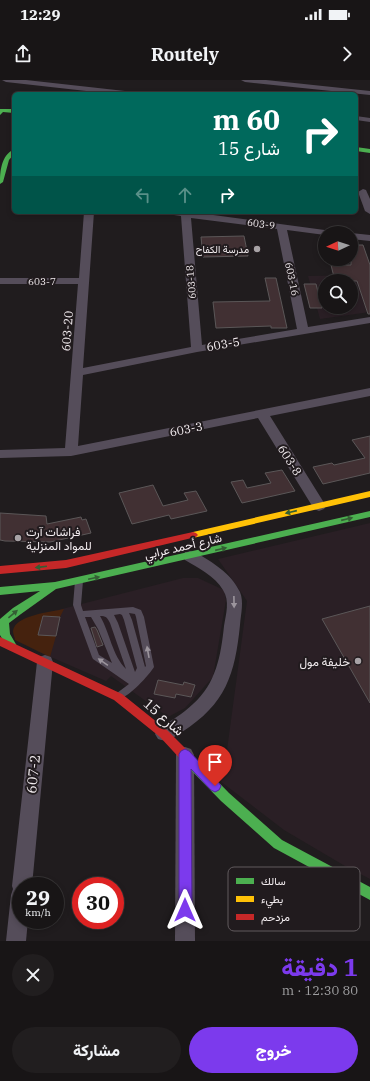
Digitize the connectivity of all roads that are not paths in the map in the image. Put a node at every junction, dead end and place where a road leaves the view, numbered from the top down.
1 (6, 80) edge
2 (70, 80) edge
3 (245, 80) edge
4 (273, 84) edge
5 (64, 86) junction
6 (58, 92) edge
7 (116, 92) edge
8 (370, 93) edge
9 (0, 111) edge
10 (12, 111) edge
11 (358, 118) edge
12 (370, 120) edge
13 (358, 149) edge
14 (370, 150) edge
15 (12, 153) edge
16 (9, 163) edge
17 (1, 177) edge
18 (363, 192) edge
19 (370, 211) edge
20 (89, 214) edge
21 (186, 214) joint
22 (281, 227) junction
23 (318, 232) edge
24 (358, 237) edge
25 (370, 238) edge
26 (0, 281) edge
27 (84, 281) junction
28 (370, 320) edge
29 (303, 331) junction
30 (197, 349) junction
31 (77, 373) junction
32 (370, 392) edge
33 (262, 414) junction
34 (71, 452) junction
35 (0, 454) edge
36 (370, 494) edge
37 (318, 506) junction
38 (370, 514) edge
39 (190, 556) junction
40 (0, 570) edge
41 (79, 581) junction
42 (55, 586) junction
43 (0, 591) edge
44 (120, 611) junction
45 (106, 613) junction
46 (80, 614) junction
47 (93, 614) junction
48 (0, 641) edge
49 (12, 646) junction
50 (45, 662) junction
51 (135, 684) junction
52 (118, 696) junction
53 (164, 734) junction
54 (185, 754) junction
55 (320, 867) edge
56 (23, 877) edge
57 (360, 889) edge
58 (370, 894) edge
59 (17, 929) edge
60 (16, 941) edge
61 (185, 941) edge

1 - 5 street
2 - 5 street
3 - 4 street
4 - 8 street
5 - 6 street
5 - 7 street
9 - 10 main road
11 - 12 street
13 - 14 main road
15 - 16 main road
16 - 17 main road
18 - 19 street
20 - 27 street, 603-20
21 - 22 street, 603-9
21 - 30 street, 603-18
22 - 23 street, 603-9
22 - 29 street, 603-16
24 - 25 street
26 - 27 street, 603-7
27 - 31 street, 603-20
28 - 29 street, 603-5
29 - 30 street, 603-5
30 - 31 street, 603-5
31 - 34 street, 603-20
32 - 33 street, 603-3
33 - 34 street, 603-3
33 - 37 street, 603-8
34 - 35 street, 603-3
36 - 37 main road, شارع أحمد عرابي
37 -> 40 main road, شارع أحمد عرابي
39 -> 38 main road, شارع أحمد عرابي
41 -> 39 main road, شارع أحمد عرابي
39 -> 53 street
41 - 42 main road, شارع أحمد عرابي
41 - 46 lane
42 - 43 main road, شارع أحمد عرابي
49 -> 42 main road
44 - 45 lane
44 - 51 lane
51 -> 44 lane
45 - 47 lane
45 - 51 lane
46 - 47 lane
51 -> 46 lane
47 - 51 lane
48 - 49 main road, شارع 15
49 - 50 main road, شارع 15
50 - 52 main road, شارع 15
50 - 56 street, 607-2
51 - 52 lane
52 - 53 main road, شارع 15
53 - 54 main road, شارع 15
54 - 55 main road, شارع 15
54 - 61 street
57 - 58 main road, شارع 15
59 - 60 street

